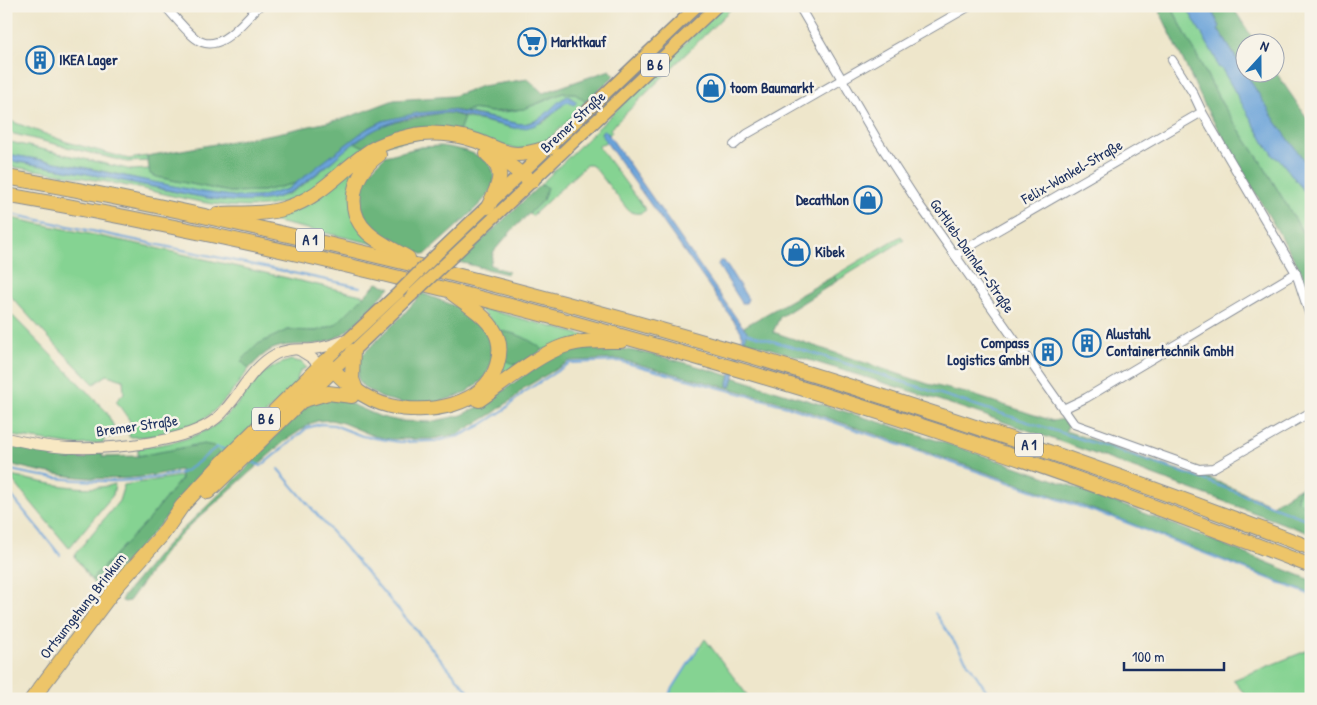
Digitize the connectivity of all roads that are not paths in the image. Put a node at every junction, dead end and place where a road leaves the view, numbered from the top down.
1 (164, 6) edge
2 (259, 6) edge
3 (697, 6) edge
4 (717, 6) edge
5 (798, 6) edge
6 (970, 6) edge
7 (1172, 60) dead end
8 (842, 80) junction
9 (1202, 112) junction
10 (734, 145) dead end
11 (551, 147) junction
12 (475, 148) junction
13 (505, 152) junction
14 (526, 176) junction
15 (6, 177) edge
16 (6, 195) edge
17 (488, 207) junction
18 (197, 215) junction
19 (955, 255) junction
20 (422, 266) junction
21 (1296, 273) junction
22 (447, 289) junction
23 (1311, 319) edge
24 (639, 341) junction
25 (351, 346) junction
26 (303, 350) junction
27 (327, 368) junction
28 (355, 394) junction
29 (300, 401) junction
30 (1063, 409) junction
31 (1311, 412) edge
32 (6, 438) edge
33 (162, 535) junction
34 (1311, 548) edge
35 (1311, 566) edge
36 (32, 699) edge

1 - 2 street
3 - 11 main road, Bremer Straße / B 6
4 - 14 main road, Bremer Straße / B 6
5 - 8 street, Gottlieb-Daimler-Straße
6 - 8 street
7 - 9 street
8 - 10 street
8 - 19 street, Gottlieb-Daimler-Straße
9 - 19 street, Felix-Wankel-Straße
9 - 21 street
11 - 13 highway
11 - 14 main road, Bremer Straße / B 6
12 - 14 highway
12 - 17 highway
12 - 20 highway
13 - 14 highway
13 - 18 highway
14 - 17 main road, Bremer Straße / B 6
14 - 25 main road, Bremer Straße / B 6, bridge
15 - 18 highway, A 1
16 - 22 highway, A 1
17 - 25 main road, Bremer Straße / B 6, bridge
18 - 20 highway, A 1
19 - 30 street, Gottlieb-Daimler-Straße
20 - 34 highway, A 1
21 - 23 street
21 - 30 street
22 - 24 highway, A 1
22 - 28 highway
24 - 28 highway
24 - 35 highway, A 1
25 - 26 street, Bremer Straße
25 - 27 main road, B 6
25 - 28 highway
26 - 27 street
26 - 32 street, Bremer Straße
27 - 28 highway
27 - 29 highway, Ortsumgehung Brinkum / B 6
27 - 33 highway, Ortsumgehung Brinkum / B 6
28 - 29 highway
29 - 33 highway, Ortsumgehung Brinkum / B 6
30 - 31 street, Gottlieb-Daimler-Straße
33 - 36 highway, Ortsumgehung Brinkum / B 6

